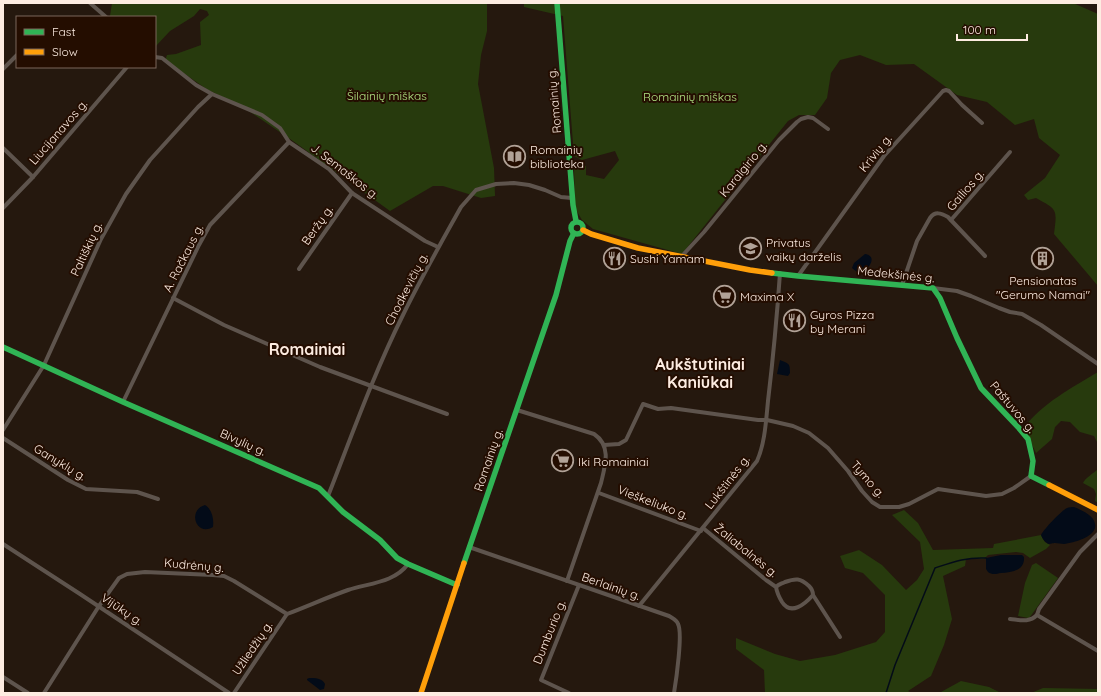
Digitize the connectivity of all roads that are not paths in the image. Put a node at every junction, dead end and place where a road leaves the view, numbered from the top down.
1 (90, 3) edge
2 (557, 3) edge
3 (105, 16) edge
4 (16, 56) edge
5 (156, 57) edge
6 (126, 68) edge
7 (3, 69) edge
8 (212, 94) junction
9 (982, 123) dead end
10 (828, 129) dead end
11 (289, 142) junction
12 (3, 148) edge
13 (1010, 152) dead end
14 (33, 176) junction
15 (352, 193) junction
16 (572, 198) junction
17 (3, 208) edge
18 (951, 220) junction
19 (576, 221) junction
20 (583, 230) junction
21 (574, 233) junction
22 (438, 247) junction
23 (985, 256) dead end
24 (681, 257) junction
25 (299, 269) dead end
26 (780, 274) junction
27 (798, 276) junction
28 (902, 285) junction
29 (933, 288) junction
30 (173, 298) junction
31 (3, 347) edge
32 (1098, 364) edge
33 (44, 365) junction
34 (371, 386) junction
35 (123, 402) junction
36 (517, 410) junction
37 (447, 414) dead end
38 (767, 420) junction
39 (3, 430) edge
40 (3, 438) edge
41 (604, 445) junction
42 (1031, 476) junction
43 (599, 492) junction
44 (328, 496) junction
45 (158, 500) dead end
46 (1098, 510) edge
47 (702, 530) junction
48 (1097, 537) edge
49 (3, 544) edge
50 (469, 547) junction
51 (408, 564) junction
52 (567, 581) junction
53 (457, 585) junction
54 (579, 585) junction
55 (776, 587) junction
56 (813, 595) junction
57 (99, 606) junction
58 (639, 606) junction
59 (287, 614) junction
60 (1037, 615) junction
61 (1010, 619) dead end
62 (840, 637) dead end
63 (1098, 651) edge
64 (3, 677) edge
65 (28, 693) edge
66 (44, 693) edge
67 (229, 693) edge
68 (234, 693) edge
69 (421, 693) edge
70 (568, 693) edge
71 (674, 693) edge

1 - 3 street
2 - 16 street, Romainių g.
4 - 7 street
5 - 8 street, J. Semaškos g.
6 - 14 street, Liucijanavos g.
8 - 11 street, J. Semaškos g.
8 - 33 street, Paltiškių g.
9 - 27 street, Krivių g.
10 - 24 street, Karalgirio g.
11 - 15 street, J. Semaškos g.
11 - 30 street, A. Račkaus g.
12 - 14 street
13 - 18 street, Gailios g.
14 - 17 street, Liucijanavos g.
15 - 22 street, J. Semaškos g.
15 - 25 street, Beržų g.
16 - 19 street, Romainių g.
16 - 22 street, Chodkevičių g.
18 - 23 street
18 - 28 street, Gailios g.
19 - 20 street
19 - 21 street
20 - 21 street
20 - 24 street, Medekšinės g.
21 - 36 street, Romainių g.
22 - 34 street, Chodkevičių g.
24 - 26 street, Medekšinės g.
26 - 27 street, Medekšinės g.
26 - 38 street, Lukštinės g.
27 - 28 street, Medekšinės g.
28 - 29 street, Medekšinės g.
29 - 32 street, Medekšinės g.
29 - 42 street, Paštuvos g.
30 - 34 street
30 - 35 street, A. Račkaus g.
31 - 33 street, Bivylių g.
33 - 35 street, Bivylių g.
33 - 39 street, Paltiškių g.
34 - 37 street
34 - 44 street, Chodkevičių g.
35 - 44 street, Bivylių g.
36 - 41 street
36 - 50 street, Romainių g.
38 - 41 street
38 - 42 street, Tymo g.
38 - 47 street, Lukštinės g.
40 - 45 street, Ganyklų g.
41 - 43 street, Vieškeliuko g.
42 - 46 street
43 - 47 street, Vieškeliuko g.
43 - 52 street, Vieškeliuko g.
44 - 51 street, Bivylių g.
47 - 55 street, Žaliabalnės g.
47 - 58 street, Lukštinės g.
48 - 60 street
49 - 57 street, Vijūkų g.
50 - 52 street, Berlainių g.
50 - 53 street, Romainių g.
51 - 53 street, Bivylių g.
51 - 59 street
52 - 54 street, Berlainių g.
53 - 69 street, Romainių g.
54 - 58 street, Berlainių g.
54 - 70 street, Dumburio g.
55 - 56 street, Žaliabalnės g.
55 - 56 street, Žaliabalnės g.
56 - 62 street, Žaliabalnės g.
57 - 59 street, Kudrėnų g.
57 - 66 street, Kudrėnų g.
57 - 67 street, Vijūkų g.
58 - 71 street, Berlainių g.
59 - 68 street, Užliedžių g.
60 - 61 street
60 - 63 street
64 - 65 street

